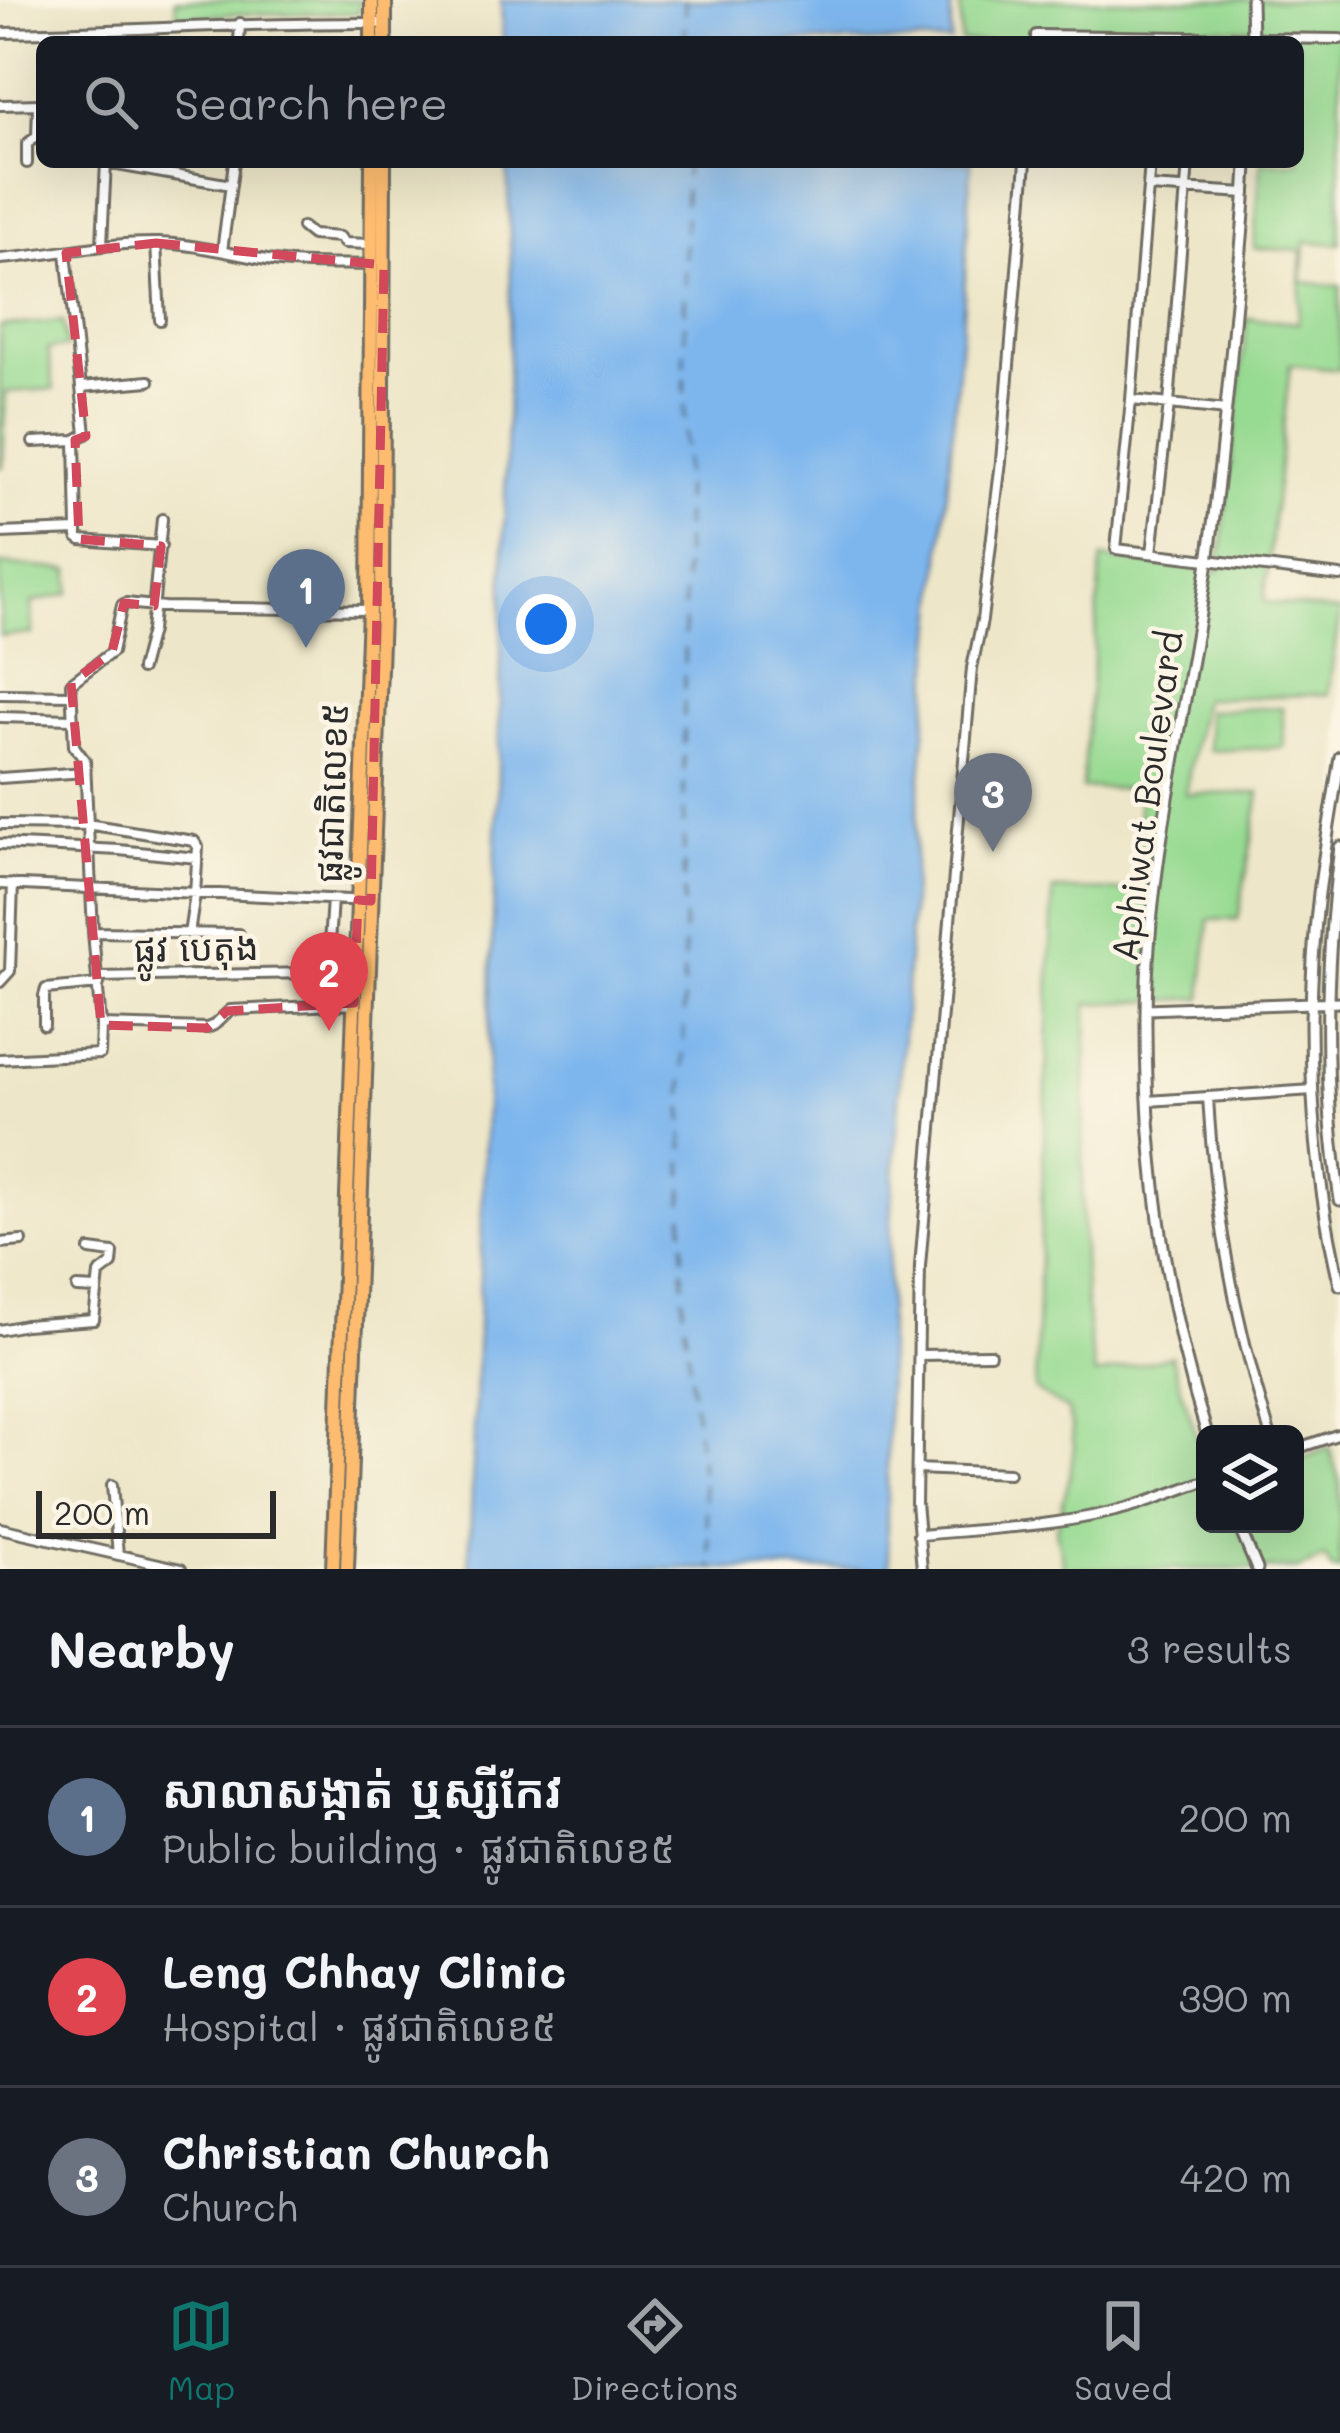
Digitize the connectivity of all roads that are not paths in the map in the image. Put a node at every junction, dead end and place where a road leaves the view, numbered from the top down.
1 (373, 0) edge
2 (385, 0) edge
3 (1251, 0) edge
4 (240, 23) junction
5 (379, 23) junction
6 (0, 33) edge
7 (88, 36) edge
8 (126, 36) edge
9 (239, 36) edge
10 (374, 36) edge
11 (383, 36) edge
12 (1036, 36) edge
13 (1066, 36) edge
14 (1252, 36) edge
15 (1304, 39) edge
16 (1340, 39) edge
17 (36, 104) edge
18 (0, 105) edge
19 (36, 137) edge
20 (28, 163) dead end
21 (106, 168) edge
22 (139, 168) edge
23 (233, 168) edge
24 (372, 168) edge
25 (384, 168) edge
26 (1025, 168) edge
27 (1150, 168) edge
28 (1188, 168) edge
29 (1247, 168) edge
30 (231, 185) junction
31 (1149, 187) junction
32 (1187, 189) junction
33 (1246, 193) junction
34 (302, 226) dead end
35 (156, 243) junction
36 (102, 244) junction
37 (371, 244) junction
38 (222, 251) junction
39 (66, 253) junction
40 (0, 259) edge
41 (378, 265) junction
42 (160, 320) dead end
43 (149, 381) dead end
44 (81, 386) junction
45 (1131, 400) junction
46 (1169, 404) junction
47 (1226, 410) junction
48 (75, 440) junction
49 (34, 442) dead end
50 (162, 519) dead end
51 (77, 530) junction
52 (0, 533) edge
53 (161, 546) junction
54 (1152, 554) junction
55 (1209, 560) junction
56 (1340, 576) edge
57 (154, 606) junction
58 (369, 610) junction
59 (141, 669) dead end
60 (71, 695) junction
61 (0, 696) edge
62 (0, 717) edge
63 (72, 718) junction
64 (1340, 757) edge
65 (85, 772) junction
66 (0, 778) edge
67 (0, 824) edge
68 (87, 825) junction
69 (0, 844) edge
70 (1340, 847) edge
71 (88, 848) junction
72 (197, 858) junction
73 (0, 884) edge
74 (13, 884) junction
75 (91, 888) junction
76 (196, 894) junction
77 (332, 899) junction
78 (364, 900) junction
79 (93, 932) junction
80 (189, 934) junction
81 (238, 934) dead end
82 (329, 944) dead end
83 (361, 972) junction
84 (98, 981) junction
85 (0, 982) edge
86 (1327, 1002) junction
87 (1340, 1002) edge
88 (1312, 1003) junction
89 (360, 1004) junction
90 (1146, 1009) junction
91 (101, 1024) junction
92 (44, 1025) dead end
93 (0, 1059) edge
94 (1314, 1090) junction
95 (1208, 1097) junction
96 (1148, 1101) junction
97 (1340, 1200) edge
98 (22, 1241) dead end
99 (0, 1243) edge
100 (90, 1250) dead end
101 (1340, 1285) edge
102 (77, 1288) dead end
103 (97, 1289) junction
104 (0, 1330) edge
105 (990, 1354) dead end
106 (919, 1355) junction
107 (1204, 1425) edge
108 (1267, 1425) edge
109 (1340, 1434) edge
110 (1304, 1446) edge
111 (917, 1468) junction
112 (1009, 1473) dead end
113 (1196, 1484) edge
114 (112, 1486) dead end
115 (0, 1528) edge
116 (1242, 1533) edge
117 (918, 1534) junction
118 (118, 1555) junction
119 (181, 1569) edge
120 (333, 1569) edge
121 (347, 1569) edge
122 (922, 1569) edge
123 (1257, 1569) edge

1 - 5 highway
2 - 5 highway
3 - 14 street
4 - 5 street
4 - 8 street
4 - 9 street
5 - 10 highway
5 - 11 highway
6 - 7 street
12 - 13 street
15 - 16 street
17 - 18 street
19 - 20 street
21 - 36 street
22 - 30 street
23 - 30 street
24 - 37 highway, ផ្លូវជាតិលេខ៥
25 - 41 highway, ផ្លូវជាតិលេខ៥
26 - 106 street
27 - 31 street
28 - 32 street
29 - 33 street, Aphiwat Boulevard
30 - 38 street
31 - 32 street
31 - 45 street
32 - 33 street
32 - 46 street
33 - 47 street, Aphiwat Boulevard
34 - 37 street
35 - 36 street
35 - 38 street
35 - 42 street
36 - 39 street
37 - 41 highway, ផ្លូវជាតិលេខ៥
38 - 41 street
39 - 40 street
39 - 44 street
41 - 58 highway, ផ្លូវជាតិលេខ៥
41 - 78 highway, ផ្លូវជាតិលេខ៥
43 - 44 street
44 - 48 street
45 - 46 street
45 - 54 street
46 - 47 street
46 - 54 street
47 - 55 street, Aphiwat Boulevard
48 - 49 street
48 - 51 street
50 - 53 street
51 - 52 street
51 - 53 street
53 - 57 street
54 - 55 street
55 - 56 street
55 - 90 street, Aphiwat Boulevard
57 - 58 street
57 - 59 street
57 - 60 street
58 - 78 highway, ផ្លូវជាតិលេខ៥
60 - 61 street
60 - 63 street
62 - 63 street
63 - 65 street
64 - 88 street
65 - 66 street
65 - 68 street
67 - 68 street
68 - 71 street
68 - 72 street
69 - 71 street
70 - 86 street
71 - 72 street
71 - 75 street
72 - 76 street
73 - 74 street
74 - 75 street
74 - 85 street
75 - 76 street
75 - 79 street
76 - 77 street
76 - 80 street
77 - 78 street
77 - 82 street
78 - 83 highway, ផ្លូវជាតិលេខ៥
79 - 80 street
79 - 84 street
80 - 81 street
83 - 84 street, ផ្លូវ បេតុង
83 - 89 highway, ផ្លូវជាតិលេខ៥
84 - 91 street
84 - 92 street, ផ្លូវ បេតុង
86 - 87 street
86 - 88 street
86 - 97 street
88 - 90 street
88 - 94 street
89 - 91 street
89 - 120 highway, ផ្លូវជាតិលេខ៥
89 - 121 highway, ផ្លូវជាតិលេខ៥
90 - 96 street, Aphiwat Boulevard
91 - 93 street
94 - 95 street
94 - 101 street
95 - 96 street
95 - 108 street
96 - 107 street, Aphiwat Boulevard
98 - 99 street
100 - 103 street
102 - 103 street
103 - 104 street
105 - 106 street
106 - 111 street
109 - 110 street
111 - 112 street
111 - 117 street
113 - 117 street
114 - 118 street
115 - 118 street
116 - 123 street
117 - 122 street
118 - 119 street

